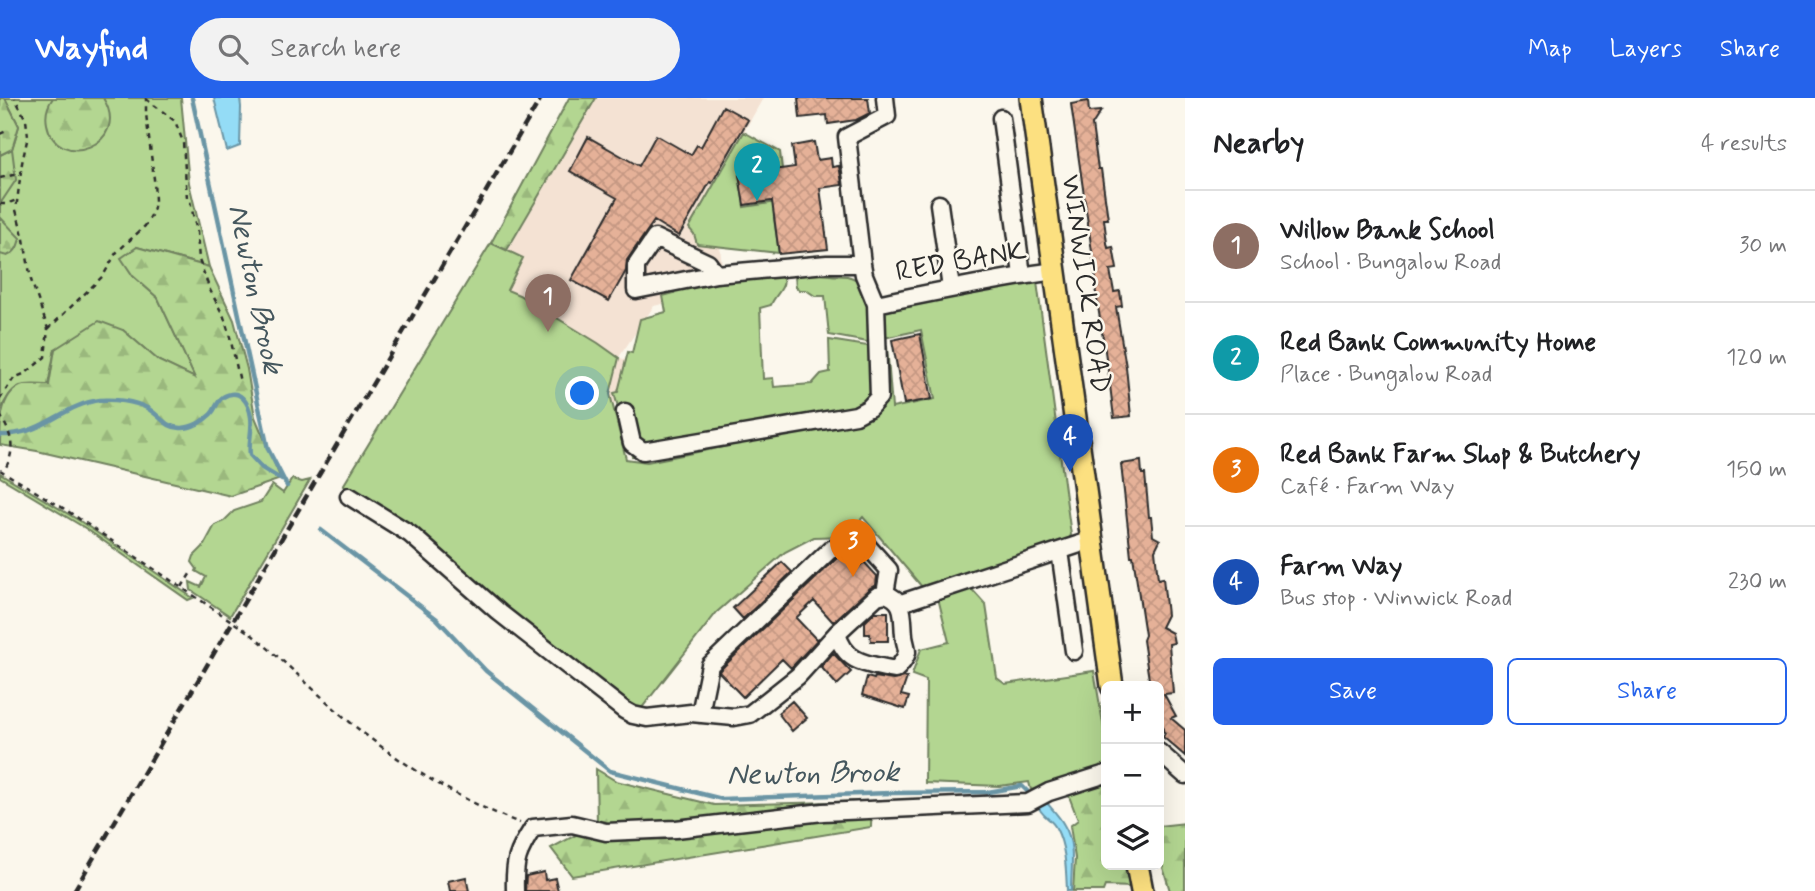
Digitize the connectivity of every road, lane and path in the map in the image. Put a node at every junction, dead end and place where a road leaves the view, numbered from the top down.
1 (15, 98) edge
2 (885, 98) edge
3 (1031, 98) edge
4 (146, 99) edge
5 (1001, 118) dead end
6 (6, 131) dead end
7 (0, 134) edge
8 (20, 175) junction
9 (0, 178) edge
10 (17, 200) junction
11 (0, 204) edge
12 (939, 204) dead end
13 (862, 264) junction
14 (1055, 271) junction
15 (716, 274) junction
16 (1022, 275) junction
17 (951, 288) junction
18 (876, 304) junction
19 (48, 329) junction
20 (240, 382) dead end
21 (0, 399) edge
22 (625, 412) dead end
23 (0, 415) edge
24 (2, 471) edge
25 (349, 496) dead end
26 (862, 540) dead end
27 (1092, 540) junction
28 (831, 549) dead end
29 (1060, 551) junction
30 (192, 571) dead end
31 (182, 587) junction
32 (885, 594) junction
33 (901, 603) junction
34 (837, 634) junction
35 (1074, 651) dead end
36 (1111, 681) edge
37 (700, 714) junction
38 (1164, 756) edge
39 (1185, 775) edge
40 (1101, 776) edge
41 (533, 828) junction
42 (515, 891) edge

1 - 8 path
2 - 13 street
3 - 14 main road, WINWICK ROAD
4 - 19 path
4 - 20 path
5 - 16 street
6 - 7 path
8 - 9 path
8 - 10 path
10 - 11 path
10 - 19 path
12 - 17 street
13 - 15 street
13 - 18 street
14 - 16 street, RED BANK
14 - 27 main road, WINWICK ROAD
15 - 15 street
16 - 17 street, RED BANK
17 - 18 street, RED BANK
18 - 22 street
19 - 21 path
23 - 24 path
24 - 31 path
25 - 37 street
26 - 32 street
27 - 29 street
27 - 36 main road, WINWICK ROAD
28 - 37 street
29 - 33 street
29 - 35 street
30 - 31 path
31 - 41 path
32 - 33 street
32 - 34 street
33 - 34 street
34 - 37 street
38 - 39 street
40 - 41 street
41 - 42 street

